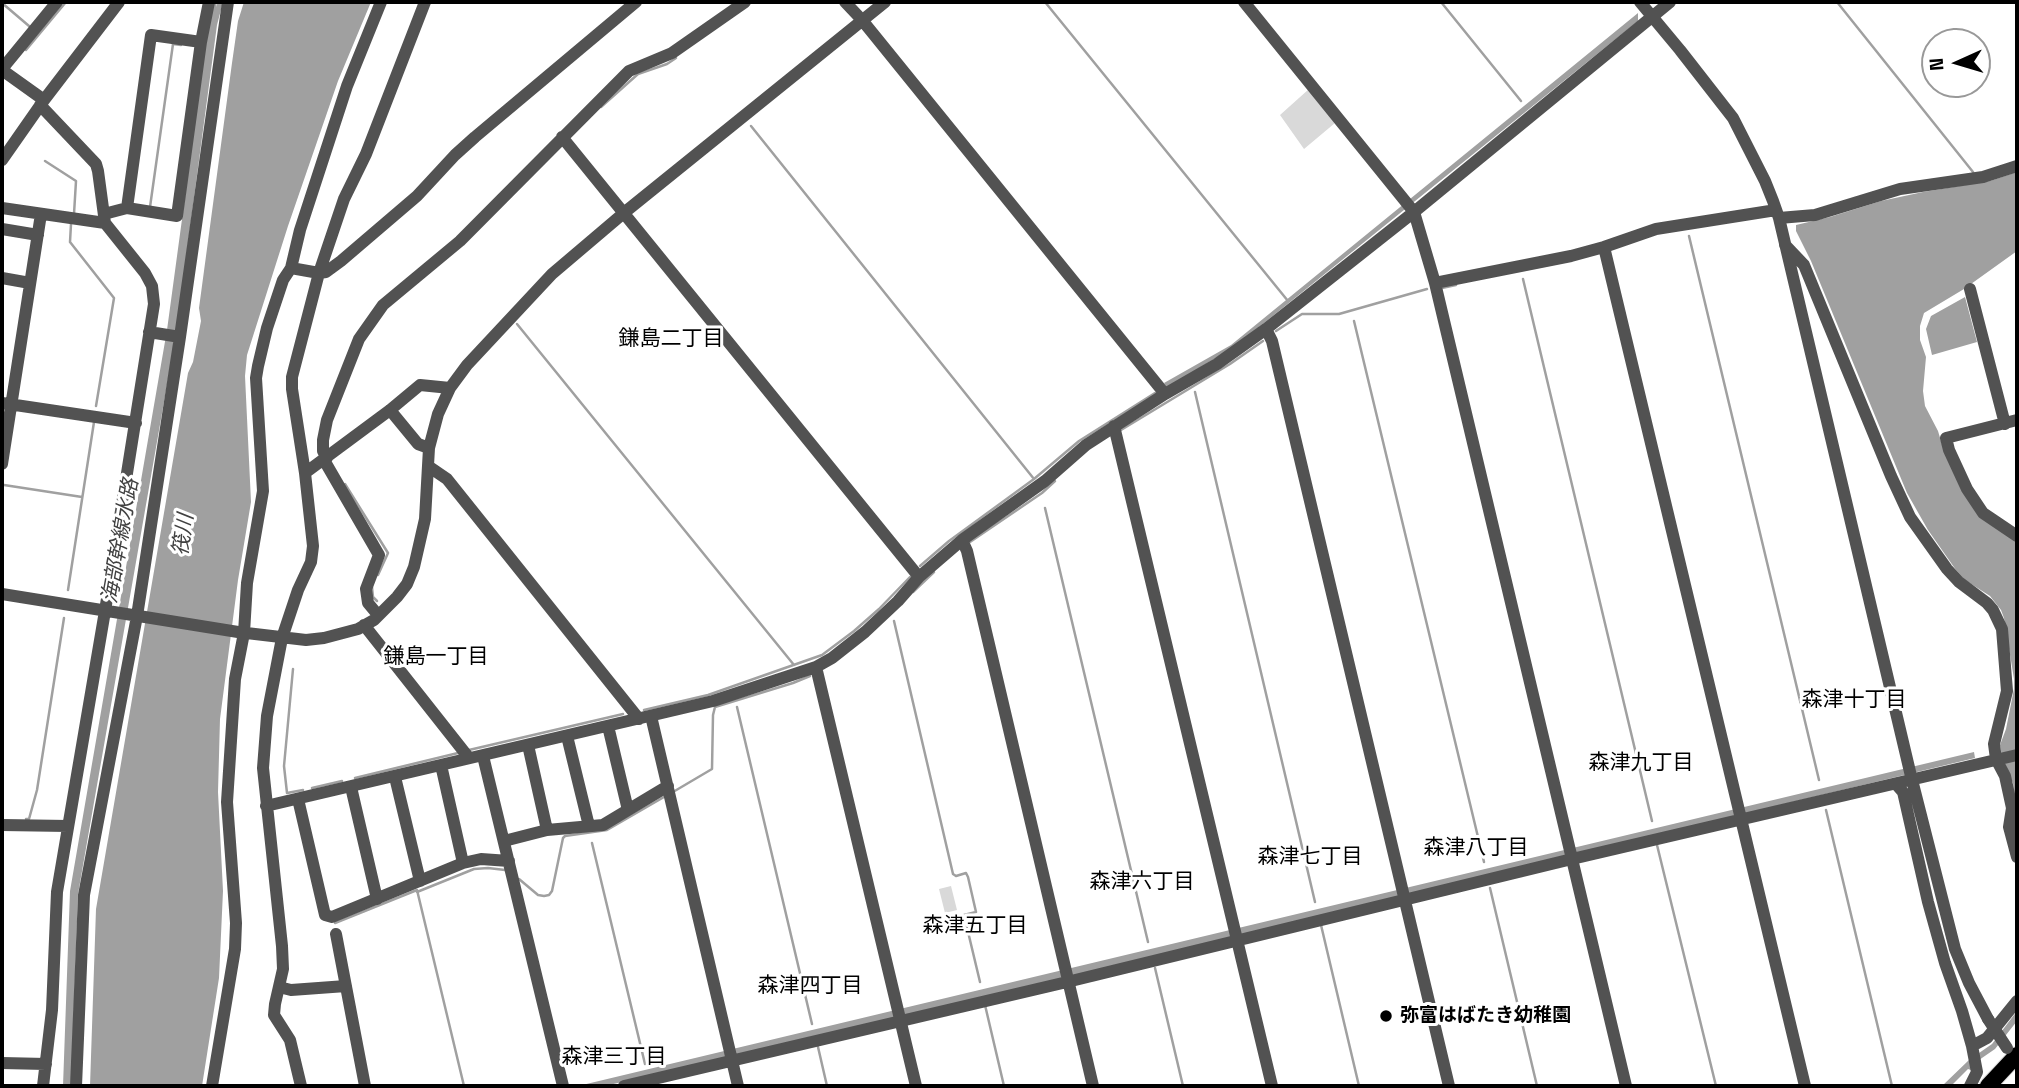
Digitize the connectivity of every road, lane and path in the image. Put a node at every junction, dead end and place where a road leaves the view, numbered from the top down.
1 (119, 2) edge
2 (228, 2) edge
3 (381, 2) edge
4 (425, 2) edge
5 (636, 2) edge
6 (745, 2) edge
7 (845, 2) edge
8 (885, 2) edge
9 (1244, 2) edge
10 (1640, 2) edge
11 (1670, 2) edge
12 (55, 3) edge
13 (205, 4) edge
14 (1652, 16) junction
15 (862, 20) junction
16 (201, 42) junction
17 (4, 72) edge
18 (42, 103) junction
19 (562, 137) junction
20 (2, 160) edge
21 (2017, 166) edge
22 (2, 208) edge
23 (127, 208) junction
24 (625, 212) junction
25 (1414, 212) junction
26 (41, 214) junction
27 (1777, 214) junction
28 (105, 218) junction
29 (2, 229) edge
30 (38, 235) junction
31 (1785, 244) junction
32 (1604, 247) junction
33 (291, 268) junction
34 (318, 273) junction
35 (2, 278) edge
36 (30, 283) junction
37 (1435, 283) junction
38 (1970, 289) dead end
39 (1266, 329) junction
40 (149, 332) junction
41 (174, 336) junction
42 (450, 388) junction
43 (1164, 394) junction
44 (6, 404) edge
45 (390, 410) junction
46 (2011, 422) edge
47 (136, 423) junction
48 (1114, 426) junction
49 (429, 448) junction
50 (325, 459) junction
51 (2, 464) edge
52 (428, 466) junction
53 (304, 473) junction
54 (2017, 536) edge
55 (962, 540) junction
56 (919, 577) junction
57 (2, 594) edge
58 (111, 612) junction
59 (378, 615) junction
60 (137, 616) junction
61 (364, 625) junction
62 (241, 632) junction
63 (282, 638) junction
64 (816, 667) junction
65 (645, 717) junction
66 (608, 726) junction
67 (567, 736) junction
68 (528, 745) junction
69 (2017, 755) edge
70 (483, 756) junction
71 (469, 758) junction
72 (1996, 759) junction
73 (442, 765) junction
74 (1911, 774) junction
75 (395, 777) junction
76 (1896, 784) junction
77 (667, 786) junction
78 (351, 787) junction
79 (298, 799) junction
80 (266, 806) junction
81 (628, 810) junction
82 (1739, 815) junction
83 (2, 825) edge
84 (68, 826) junction
85 (589, 826) junction
86 (547, 830) junction
87 (505, 841) junction
88 (1570, 853) junction
89 (2017, 858) edge
90 (509, 861) junction
91 (463, 863) junction
92 (420, 881) junction
93 (1403, 896) junction
94 (377, 899) junction
95 (336, 934) dead end
96 (1236, 935) junction
97 (1068, 982) junction
98 (346, 986) junction
99 (279, 987) junction
100 (2017, 1001) edge
101 (899, 1016) junction
102 (2013, 1054) edge
103 (731, 1056) junction
104 (1973, 1057) junction
105 (2, 1063) edge
106 (47, 1064) junction
107 (43, 1086) edge
108 (76, 1086) edge
109 (212, 1086) edge
110 (301, 1086) edge
111 (365, 1086) edge
112 (563, 1086) edge
113 (624, 1086) edge
114 (738, 1086) edge
115 (916, 1086) edge
116 (1093, 1086) edge
117 (1272, 1086) edge
118 (1449, 1086) edge
119 (1626, 1086) edge
120 (1805, 1086) edge
121 (1970, 1086) edge
122 (1987, 1086) edge

1 - 18 street
2 - 41 street
3 - 33 street
4 - 34 street
5 - 34 street
6 - 19 street
7 - 15 street
8 - 15 street
9 - 25 street
10 - 14 street
11 - 14 street
12 - 17 street
13 - 16 street
14 - 25 street
14 - 27 street
15 - 24 street
15 - 43 street
16 - 23 street
16 - 23 street
17 - 18 street
18 - 20 street
18 - 28 street
19 - 24 street
19 - 50 street
21 - 27 street
22 - 26 street
23 - 28 street
24 - 42 street
24 - 56 street
25 - 37 street
25 - 39 street
26 - 28 street
26 - 30 street
27 - 31 street
27 - 32 street
28 - 40 street
29 - 30 street
30 - 36 street
31 - 72 street
31 - 74 street
32 - 37 street
32 - 82 street
33 - 34 street
33 - 62 street
34 - 53 street
35 - 36 street
36 - 44 street
37 - 88 street
38 - 46 street
39 - 43 street
39 - 93 street
40 - 41 street
40 - 47 street
41 - 60 street
42 - 45 street
42 - 49 street
43 - 48 street
44 - 47 street
44 - 51 street
45 - 49 street
45 - 50 street
46 - 54 street
47 - 58 street
48 - 55 street
48 - 96 street
49 - 52 street
50 - 53 street
50 - 59 street
52 - 59 street
52 - 65 street
53 - 63 street
55 - 56 street
55 - 97 street
56 - 64 street
57 - 58 street
58 - 60 street
58 - 84 street
59 - 61 street
60 - 62 street
60 - 108 street
61 - 63 street
61 - 71 street
62 - 63 street
62 - 109 street
63 - 80 street
64 - 65 street
64 - 101 street
65 - 66 street
65 - 77 street
66 - 67 street
66 - 81 street
67 - 68 street
67 - 85 street
68 - 70 street
68 - 86 street
69 - 72 street
70 - 71 street
70 - 87 street
71 - 73 street
72 - 74 street
72 - 89 street
73 - 75 street
73 - 91 street
74 - 76 street
74 - 102 street, bridge
75 - 78 street
75 - 92 street
76 - 82 street
76 - 104 street
77 - 81 street
77 - 103 street
78 - 79 street
78 - 94 street
79 - 80 street
79 - 94 street
80 - 99 street
81 - 85 street
82 - 88 street
82 - 120 street
83 - 84 street
84 - 106 street
85 - 86 street
86 - 87 street
87 - 90 street
88 - 93 street
88 - 119 street
90 - 91 street
90 - 112 street
91 - 92 street
92 - 94 street
93 - 96 street
93 - 118 street
95 - 98 street
96 - 97 street
96 - 117 street
97 - 101 street
97 - 116 street
98 - 99 street
98 - 111 street
99 - 110 street
100 - 104 street
101 - 103 street
101 - 115 street
102 - 122 main road
103 - 113 street
103 - 114 street
104 - 121 street
105 - 106 street
106 - 107 street

